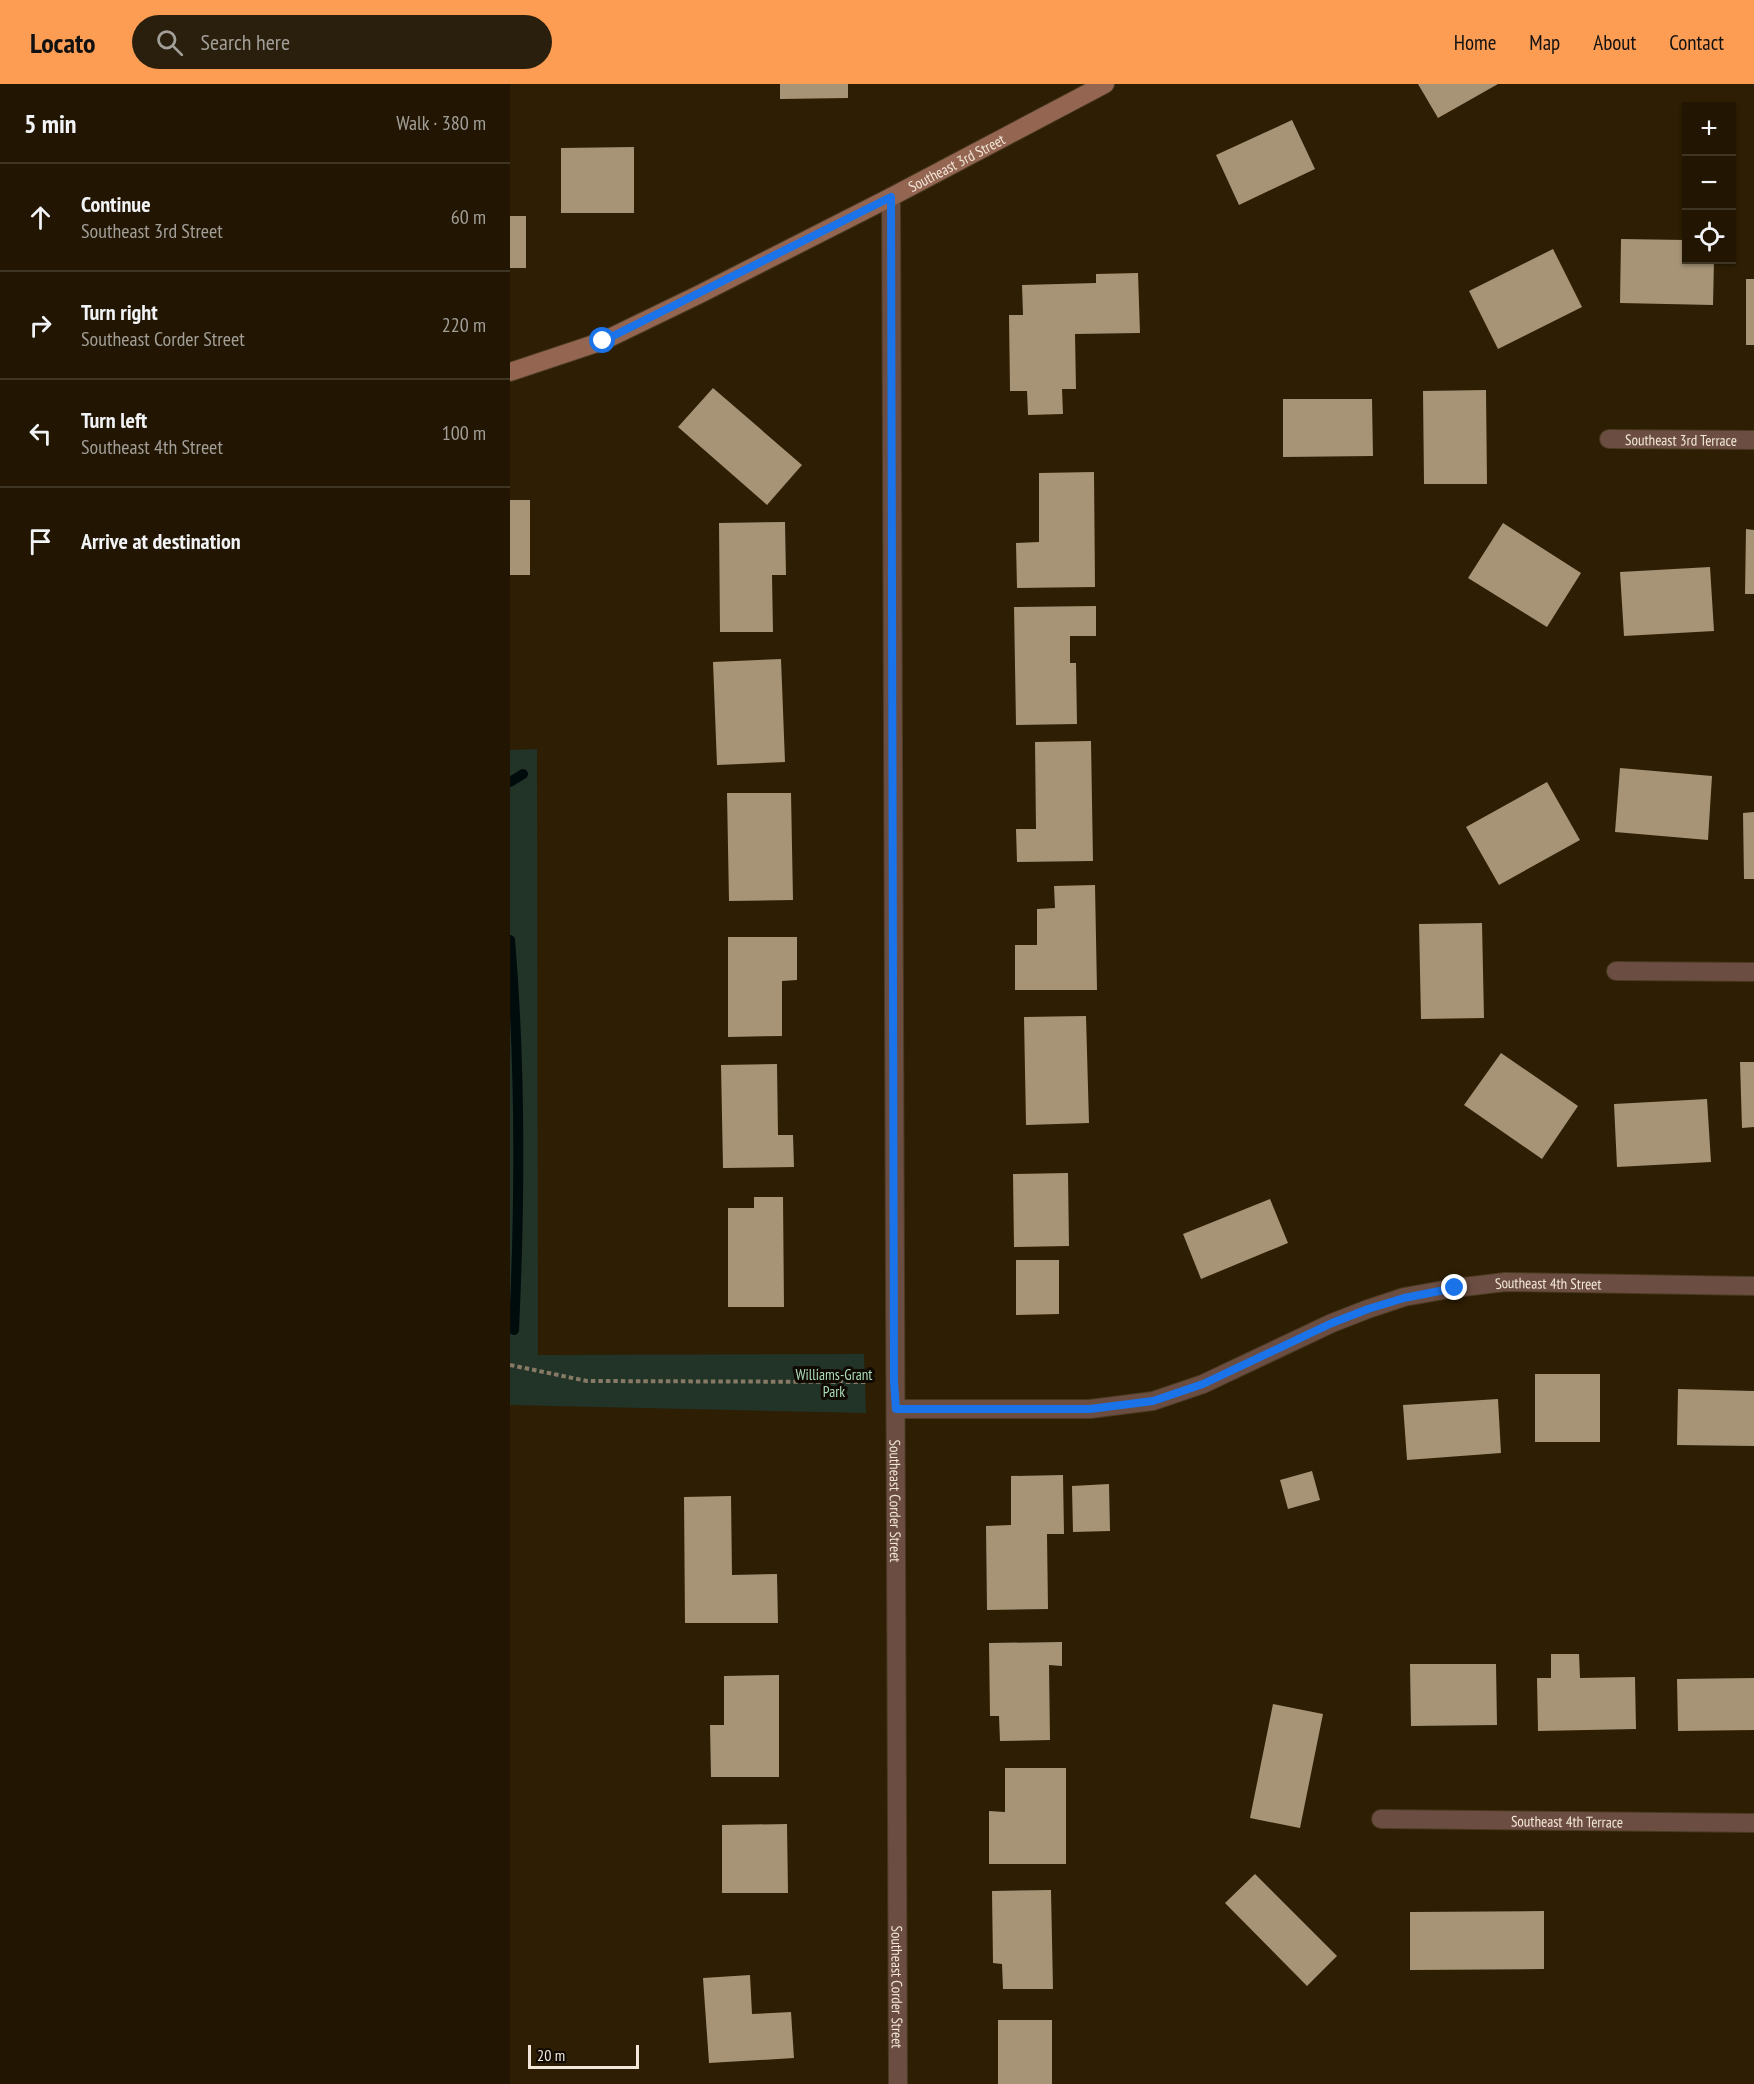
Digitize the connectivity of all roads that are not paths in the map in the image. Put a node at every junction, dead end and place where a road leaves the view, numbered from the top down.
1 (1105, 84) edge
2 (891, 197) junction
3 (510, 372) edge
4 (1609, 440) dead end
5 (1754, 440) edge
6 (1616, 971) dead end
7 (1754, 972) edge
8 (1754, 1287) edge
9 (896, 1409) junction
10 (1381, 1819) dead end
11 (1754, 1823) edge
12 (898, 2084) edge

1 - 2 main road, Southeast 3rd Street
2 - 3 main road, Southeast 3rd Street
2 - 9 street, Southeast Corder Street
4 - 5 street, Southeast 3rd Terrace
6 - 7 street
8 - 9 street, Southeast 4th Street
9 - 12 street, Southeast Corder Street
10 - 11 street, Southeast 4th Terrace

